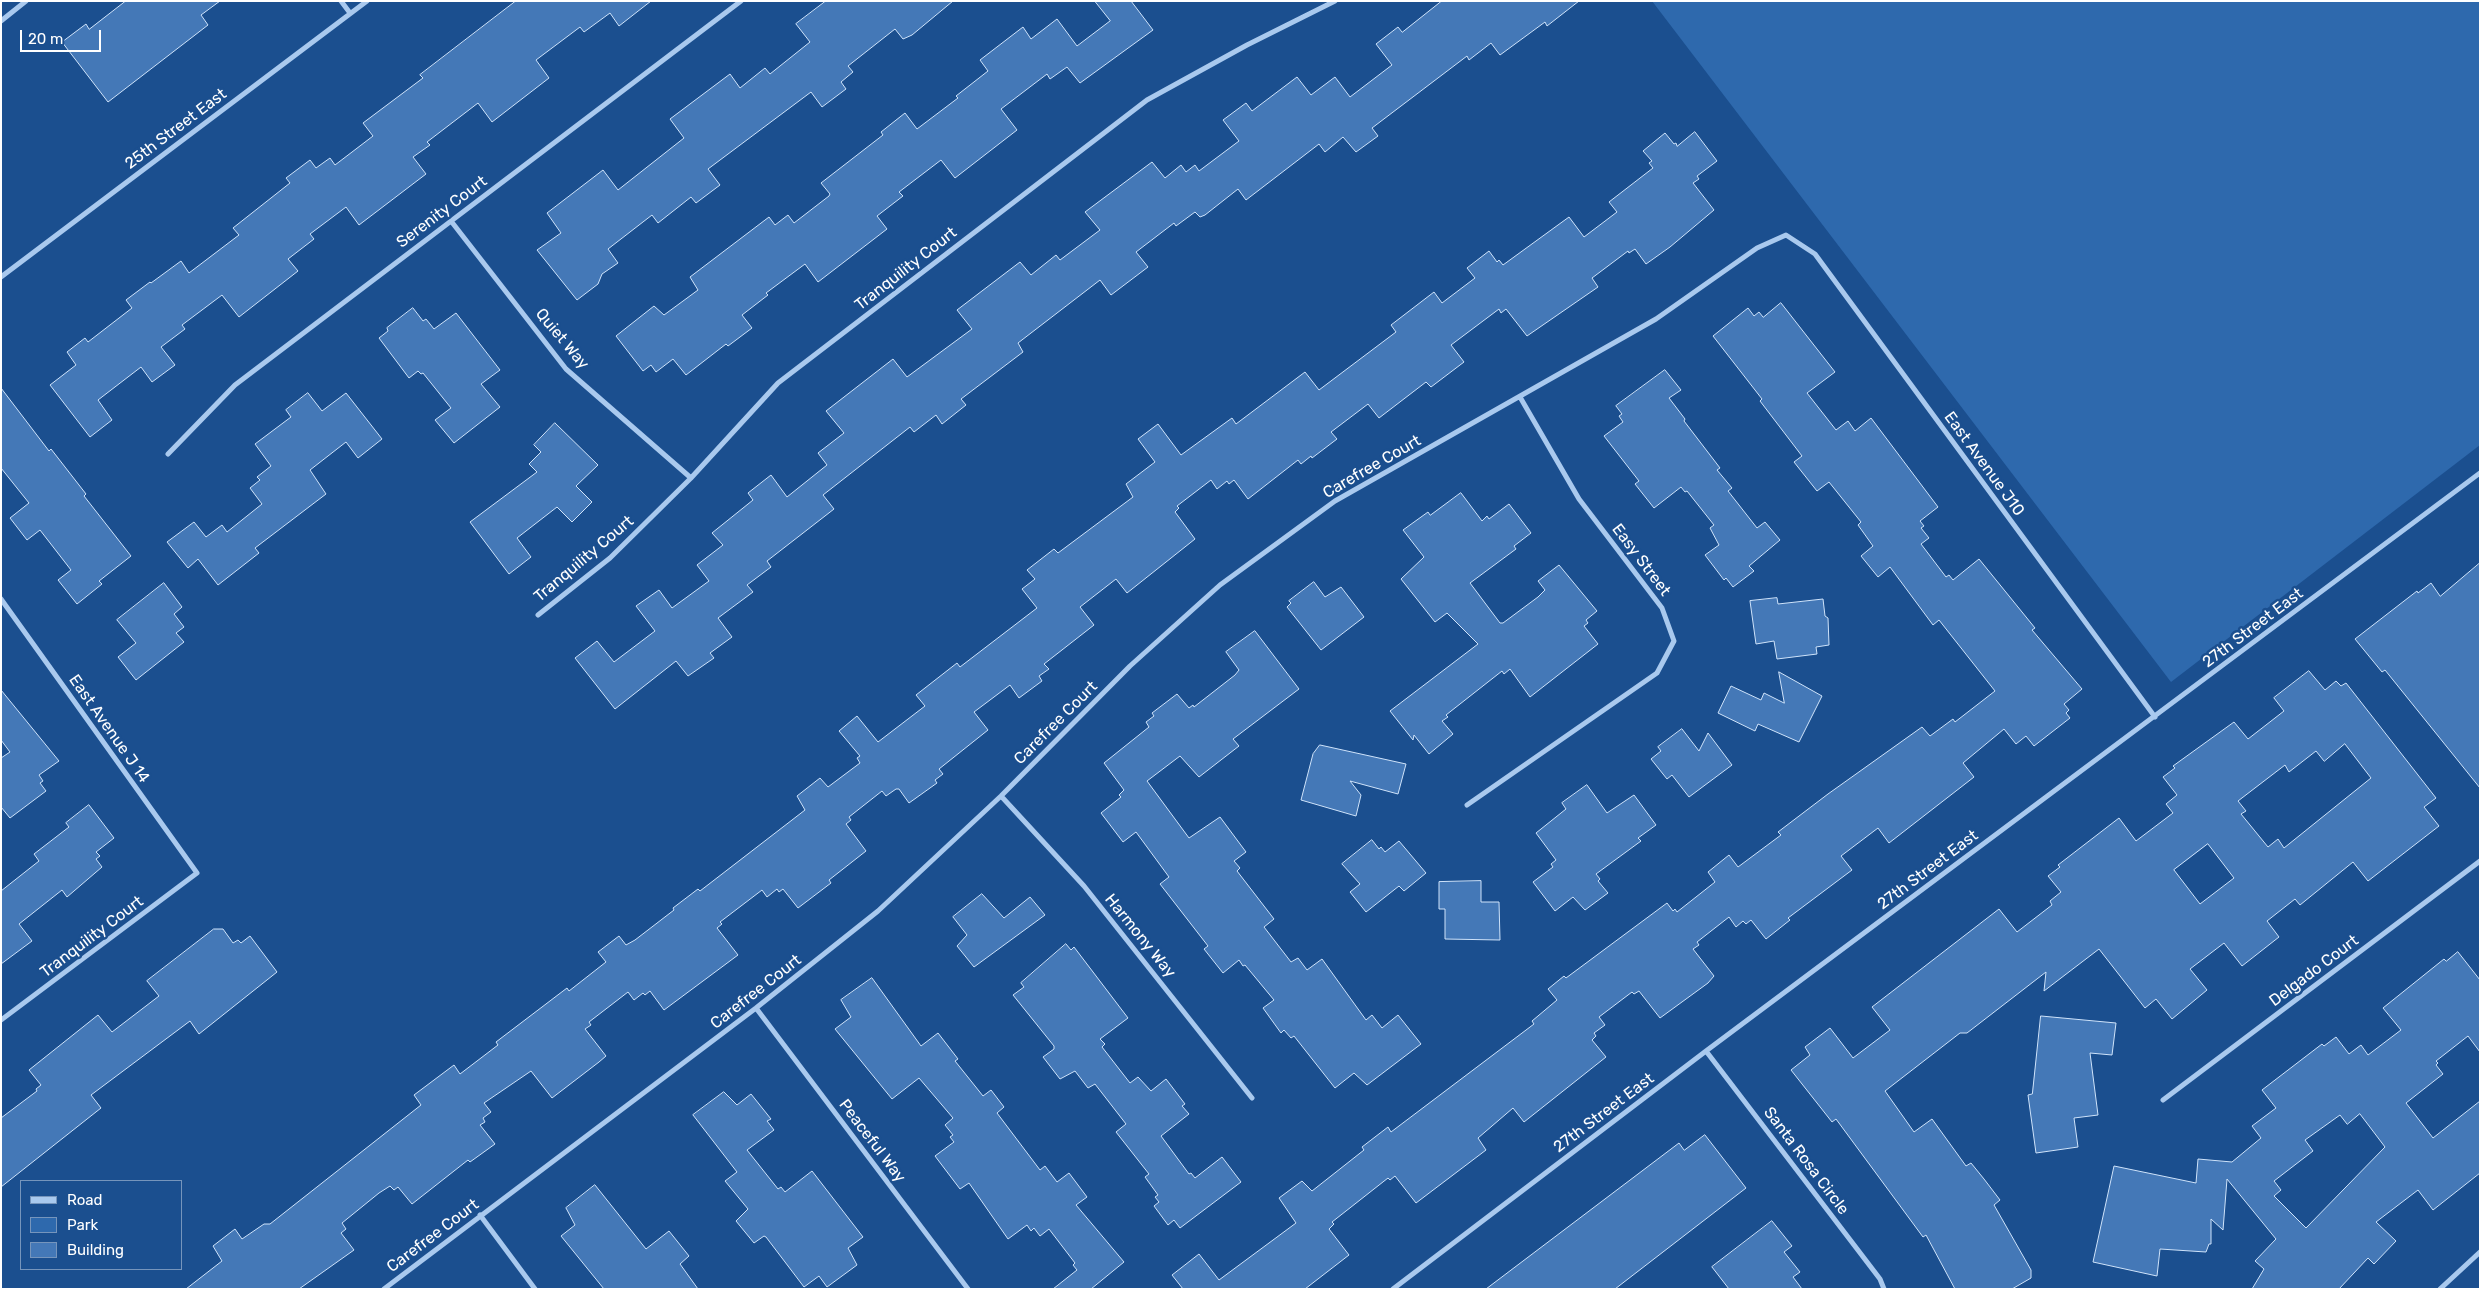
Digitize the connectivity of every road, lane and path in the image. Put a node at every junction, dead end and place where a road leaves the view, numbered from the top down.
1 (26, 1) edge
2 (341, 1) edge
3 (367, 1) edge
4 (741, 1) edge
5 (1335, 1) edge
6 (350, 14) junction
7 (1, 21) edge
8 (451, 221) junction
9 (1786, 234) joint
10 (1, 278) edge
11 (1520, 397) junction
12 (168, 454) dead end
13 (2480, 473) edge
14 (691, 478) junction
15 (1, 599) edge
16 (538, 615) dead end
17 (2155, 717) junction
18 (1001, 796) junction
19 (1467, 805) dead end
20 (2480, 861) edge
21 (197, 873) joint
22 (756, 1008) junction
23 (1, 1020) edge
24 (1706, 1051) junction
25 (1252, 1098) dead end
26 (2163, 1100) dead end
27 (480, 1215) junction
28 (2480, 1252) edge
29 (384, 1289) edge
30 (535, 1289) edge
31 (968, 1289) edge
32 (1393, 1289) edge
33 (1884, 1289) edge
34 (2440, 1289) edge

1 - 7 street
2 - 6 street
3 - 6 street, 25th Street East
4 - 8 street, Serenity Court
5 - 14 street, Tranquility Court
6 - 10 street, 25th Street East
8 - 12 street, Serenity Court
8 - 14 street, Quiet Way
9 - 11 street, Carefree Court
9 - 17 street, East Avenue J10
11 - 18 street, Carefree Court
11 - 19 street, Easy Street
13 - 17 street, 27th Street East
14 - 16 street, Tranquility Court
15 - 21 street, East Avenue J 14
17 - 24 street, 27th Street East
18 - 22 street, Carefree Court
18 - 25 street, Harmony Way
20 - 26 street, Delgado Court
21 - 23 street, Tranquility Court
22 - 27 street, Carefree Court
22 - 31 street, Peaceful Way
24 - 32 street, 27th Street East
24 - 33 street, Santa Rosa Circle
27 - 29 street, Carefree Court
27 - 30 street
28 - 34 street

